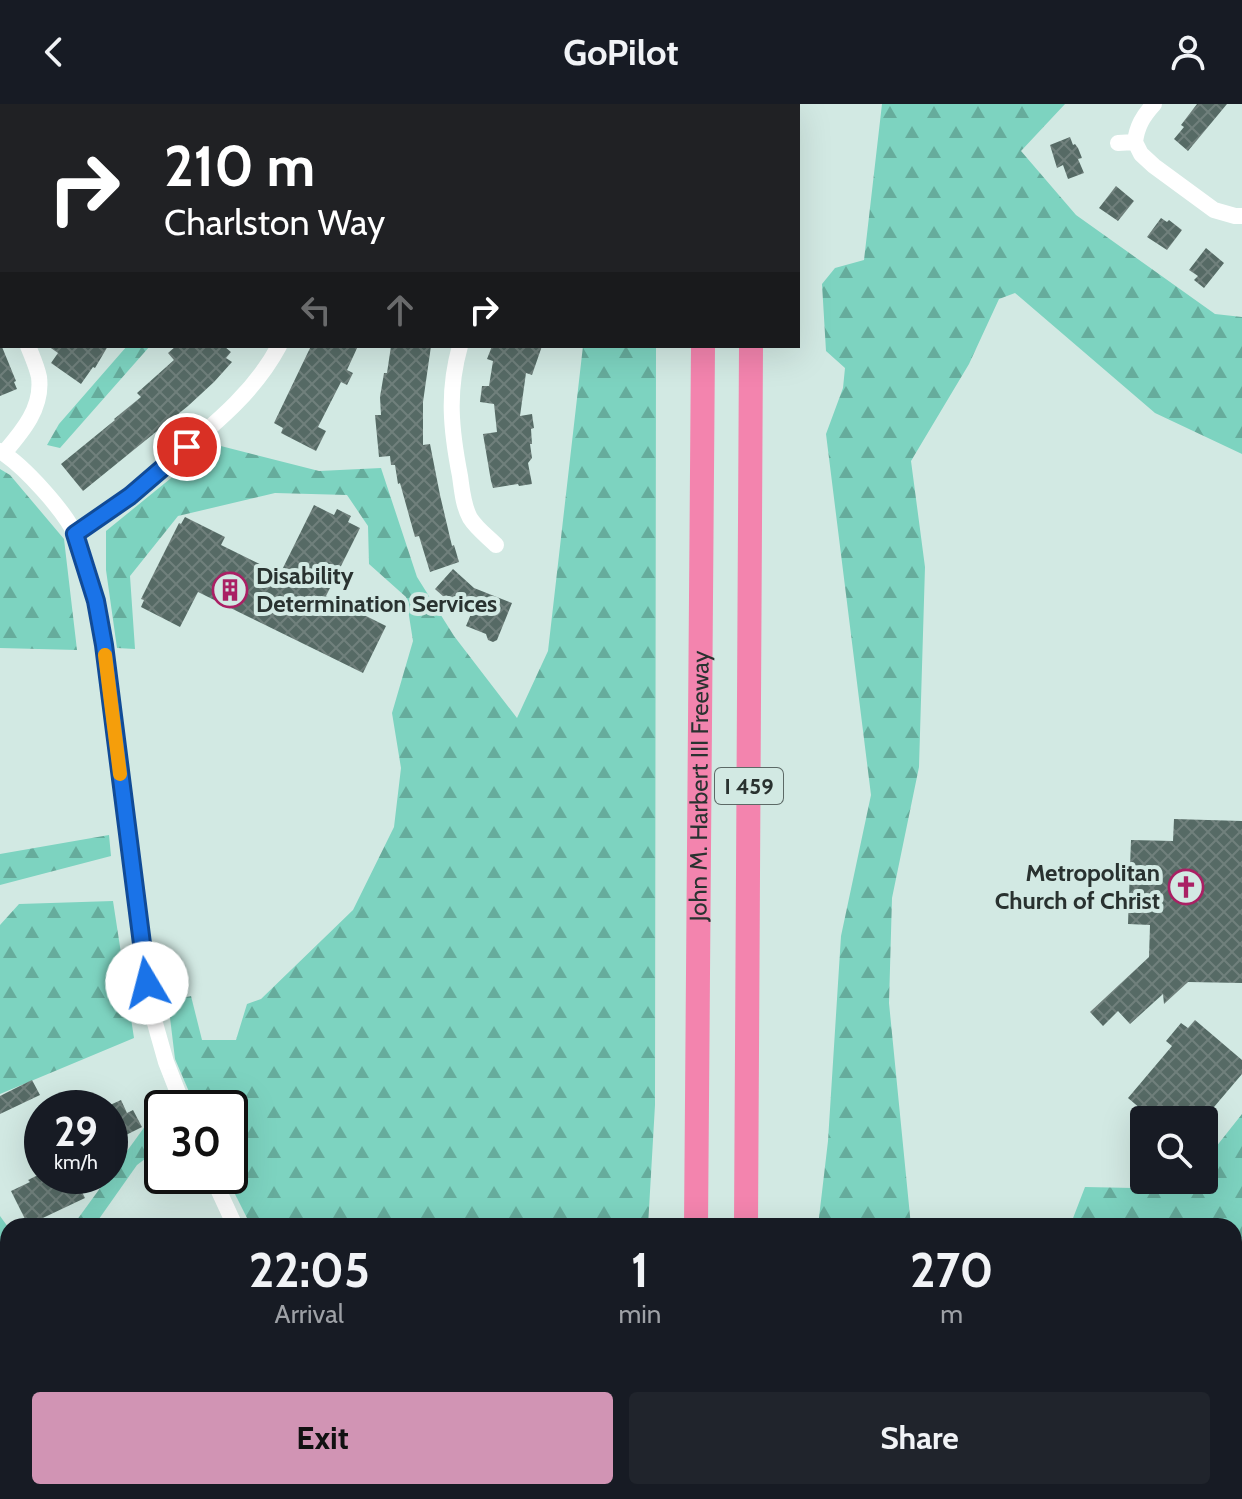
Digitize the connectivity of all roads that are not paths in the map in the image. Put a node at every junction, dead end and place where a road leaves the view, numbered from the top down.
1 (1154, 104) edge
2 (1242, 216) edge
3 (29, 348) edge
4 (278, 348) edge
5 (459, 348) edge
6 (703, 348) edge
7 (751, 348) edge
8 (2, 452) edge
9 (75, 534) junction
10 (496, 545) dead end
11 (177, 1090) edge
12 (220, 1194) edge
13 (231, 1218) edge
14 (696, 1218) edge
15 (746, 1218) edge

1 - 2 street
3 - 8 street
4 - 9 street
5 - 10 street
6 - 14 highway, John M. Harbert III Freeway / I 459
7 - 15 highway, John M. Harbert III Freeway / I 459
8 - 9 street
9 - 11 street
12 - 13 street

